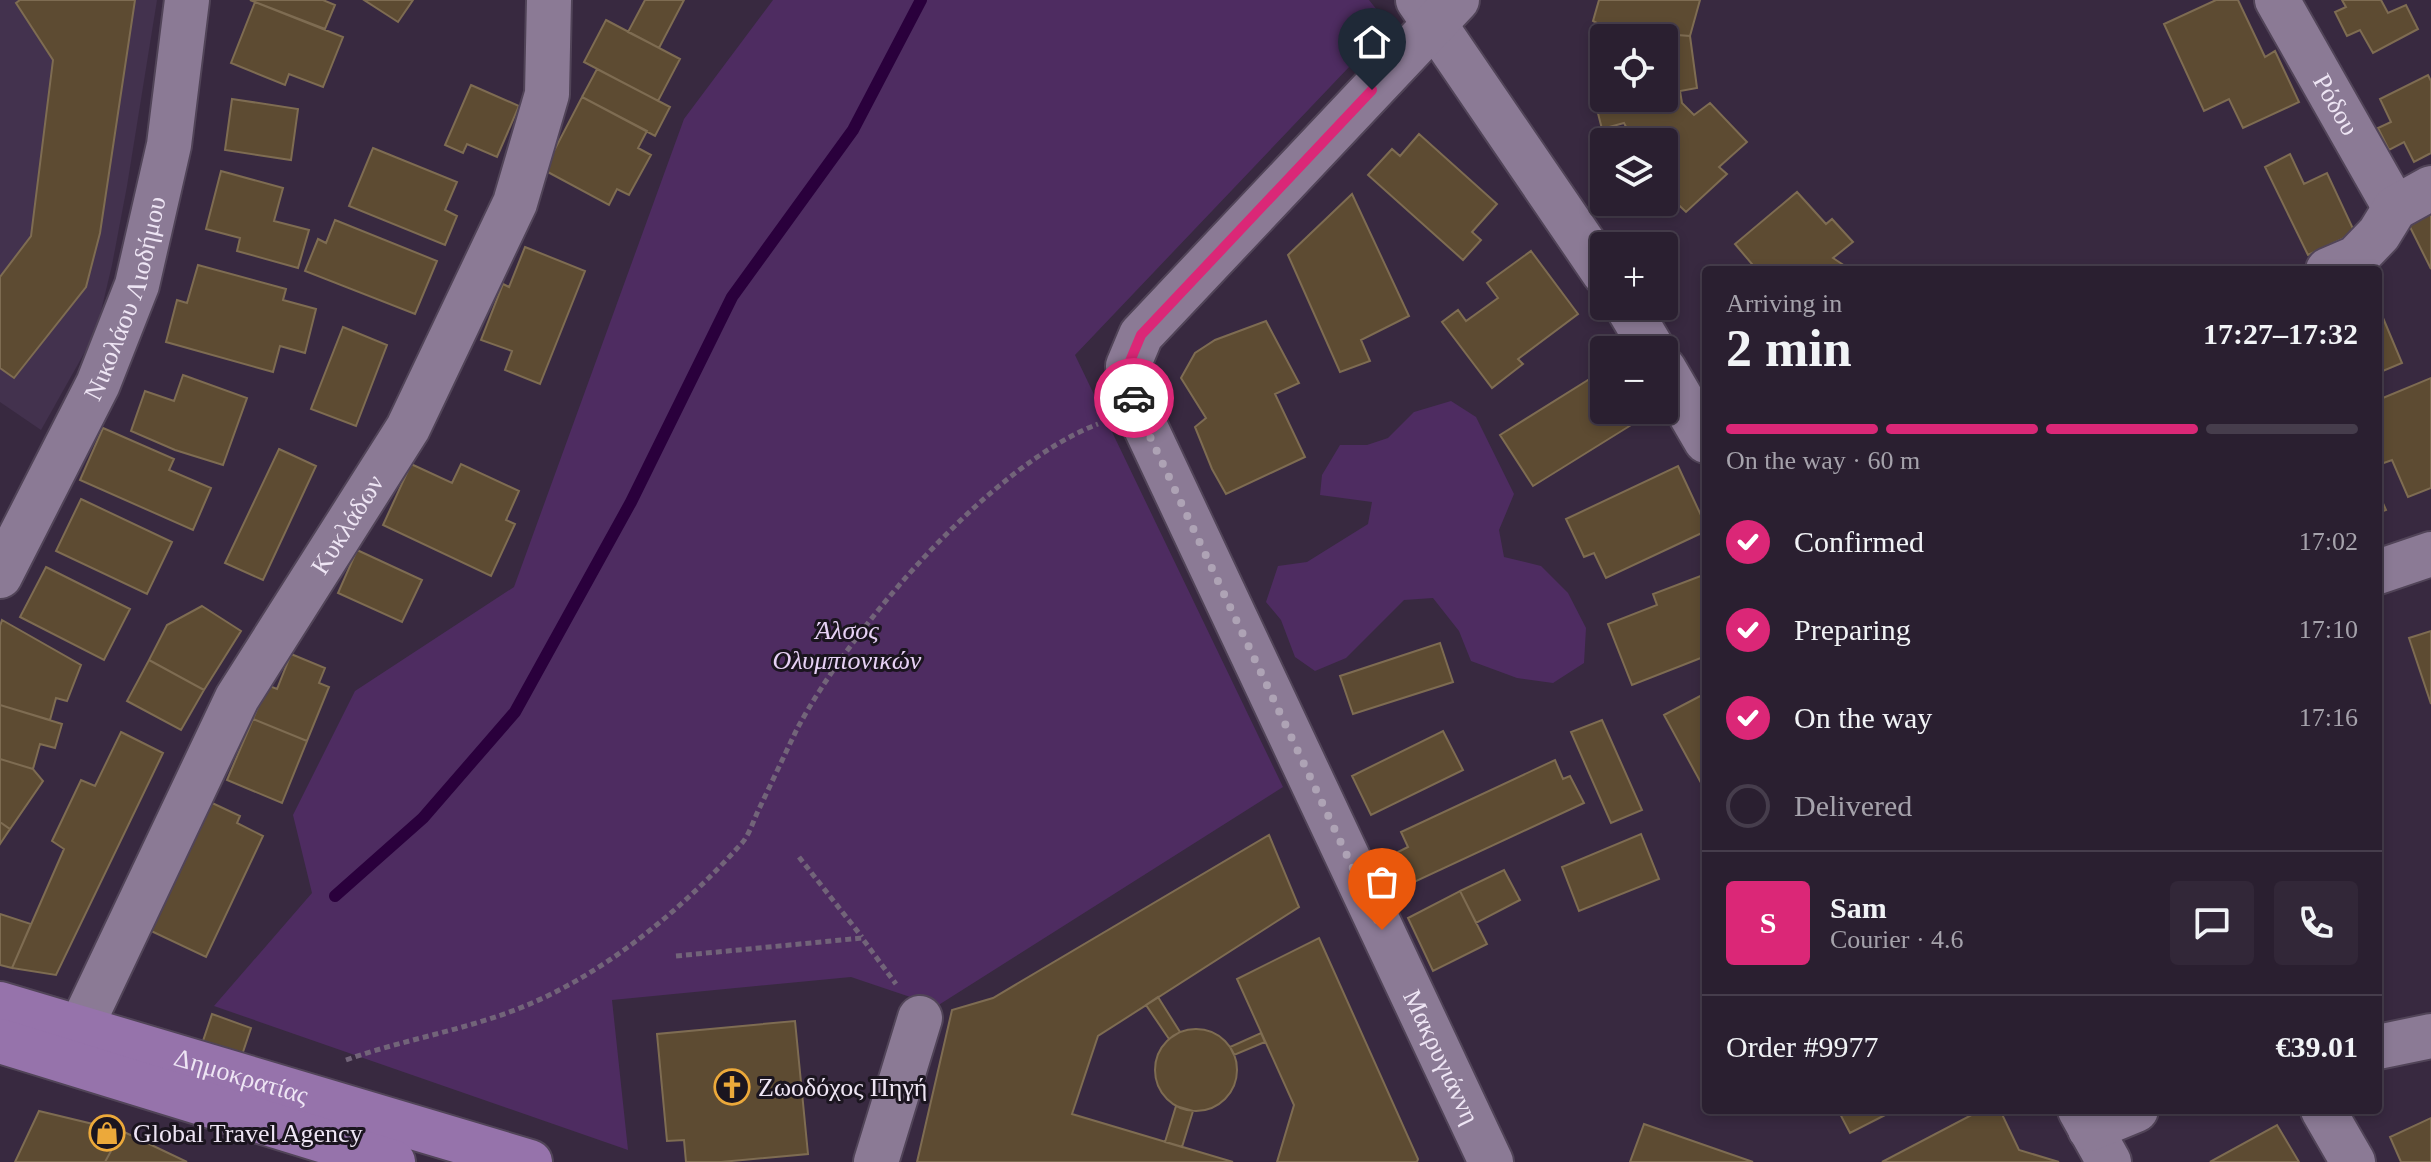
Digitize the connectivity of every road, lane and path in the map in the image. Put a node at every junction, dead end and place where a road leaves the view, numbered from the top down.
1 (187, 0) edge
2 (549, 0) edge
3 (2277, 0) edge
4 (1436, 8) edge
5 (2413, 198) edge
6 (1590, 251) edge
7 (2337, 266) edge
8 (1678, 393) edge
9 (1137, 409) junction
10 (1702, 434) edge
11 (2431, 554) edge
12 (2382, 571) edge
13 (0, 576) edge
14 (799, 857) dead end
15 (862, 938) junction
16 (676, 956) dead end
17 (0, 1004) edge
18 (920, 1018) joint
19 (80, 1029) junction
20 (2431, 1036) edge
21 (0, 1041) edge
22 (2382, 1046) edge
23 (284, 1089) junction
24 (2129, 1114) edge
25 (2325, 1114) edge
26 (2093, 1134) edge
27 (393, 1162) edge
28 (530, 1162) edge
29 (876, 1162) edge
30 (1491, 1162) edge
31 (2353, 1162) edge

1 - 13 street, Νικολάου Λιοδήμου
2 - 19 street, Κυκλάδων
3 - 5 street, Ρόδου
4 - 6 street
4 - 9 street, Μακρυγιάννη
5 - 7 street
8 - 10 street
9 - 23 path
9 - 30 street, Μακρυγιάννη
11 - 12 street
14 - 15 path
15 - 16 path
15 - 18 path
17 - 19 main road, Δημοκρατίας
18 - 29 street
19 - 23 main road, Δημοκρατίας
20 - 22 street
21 - 27 main road, Δημοκρατίας
23 - 28 main road, Δημοκρατίας
24 - 26 street
25 - 31 street

